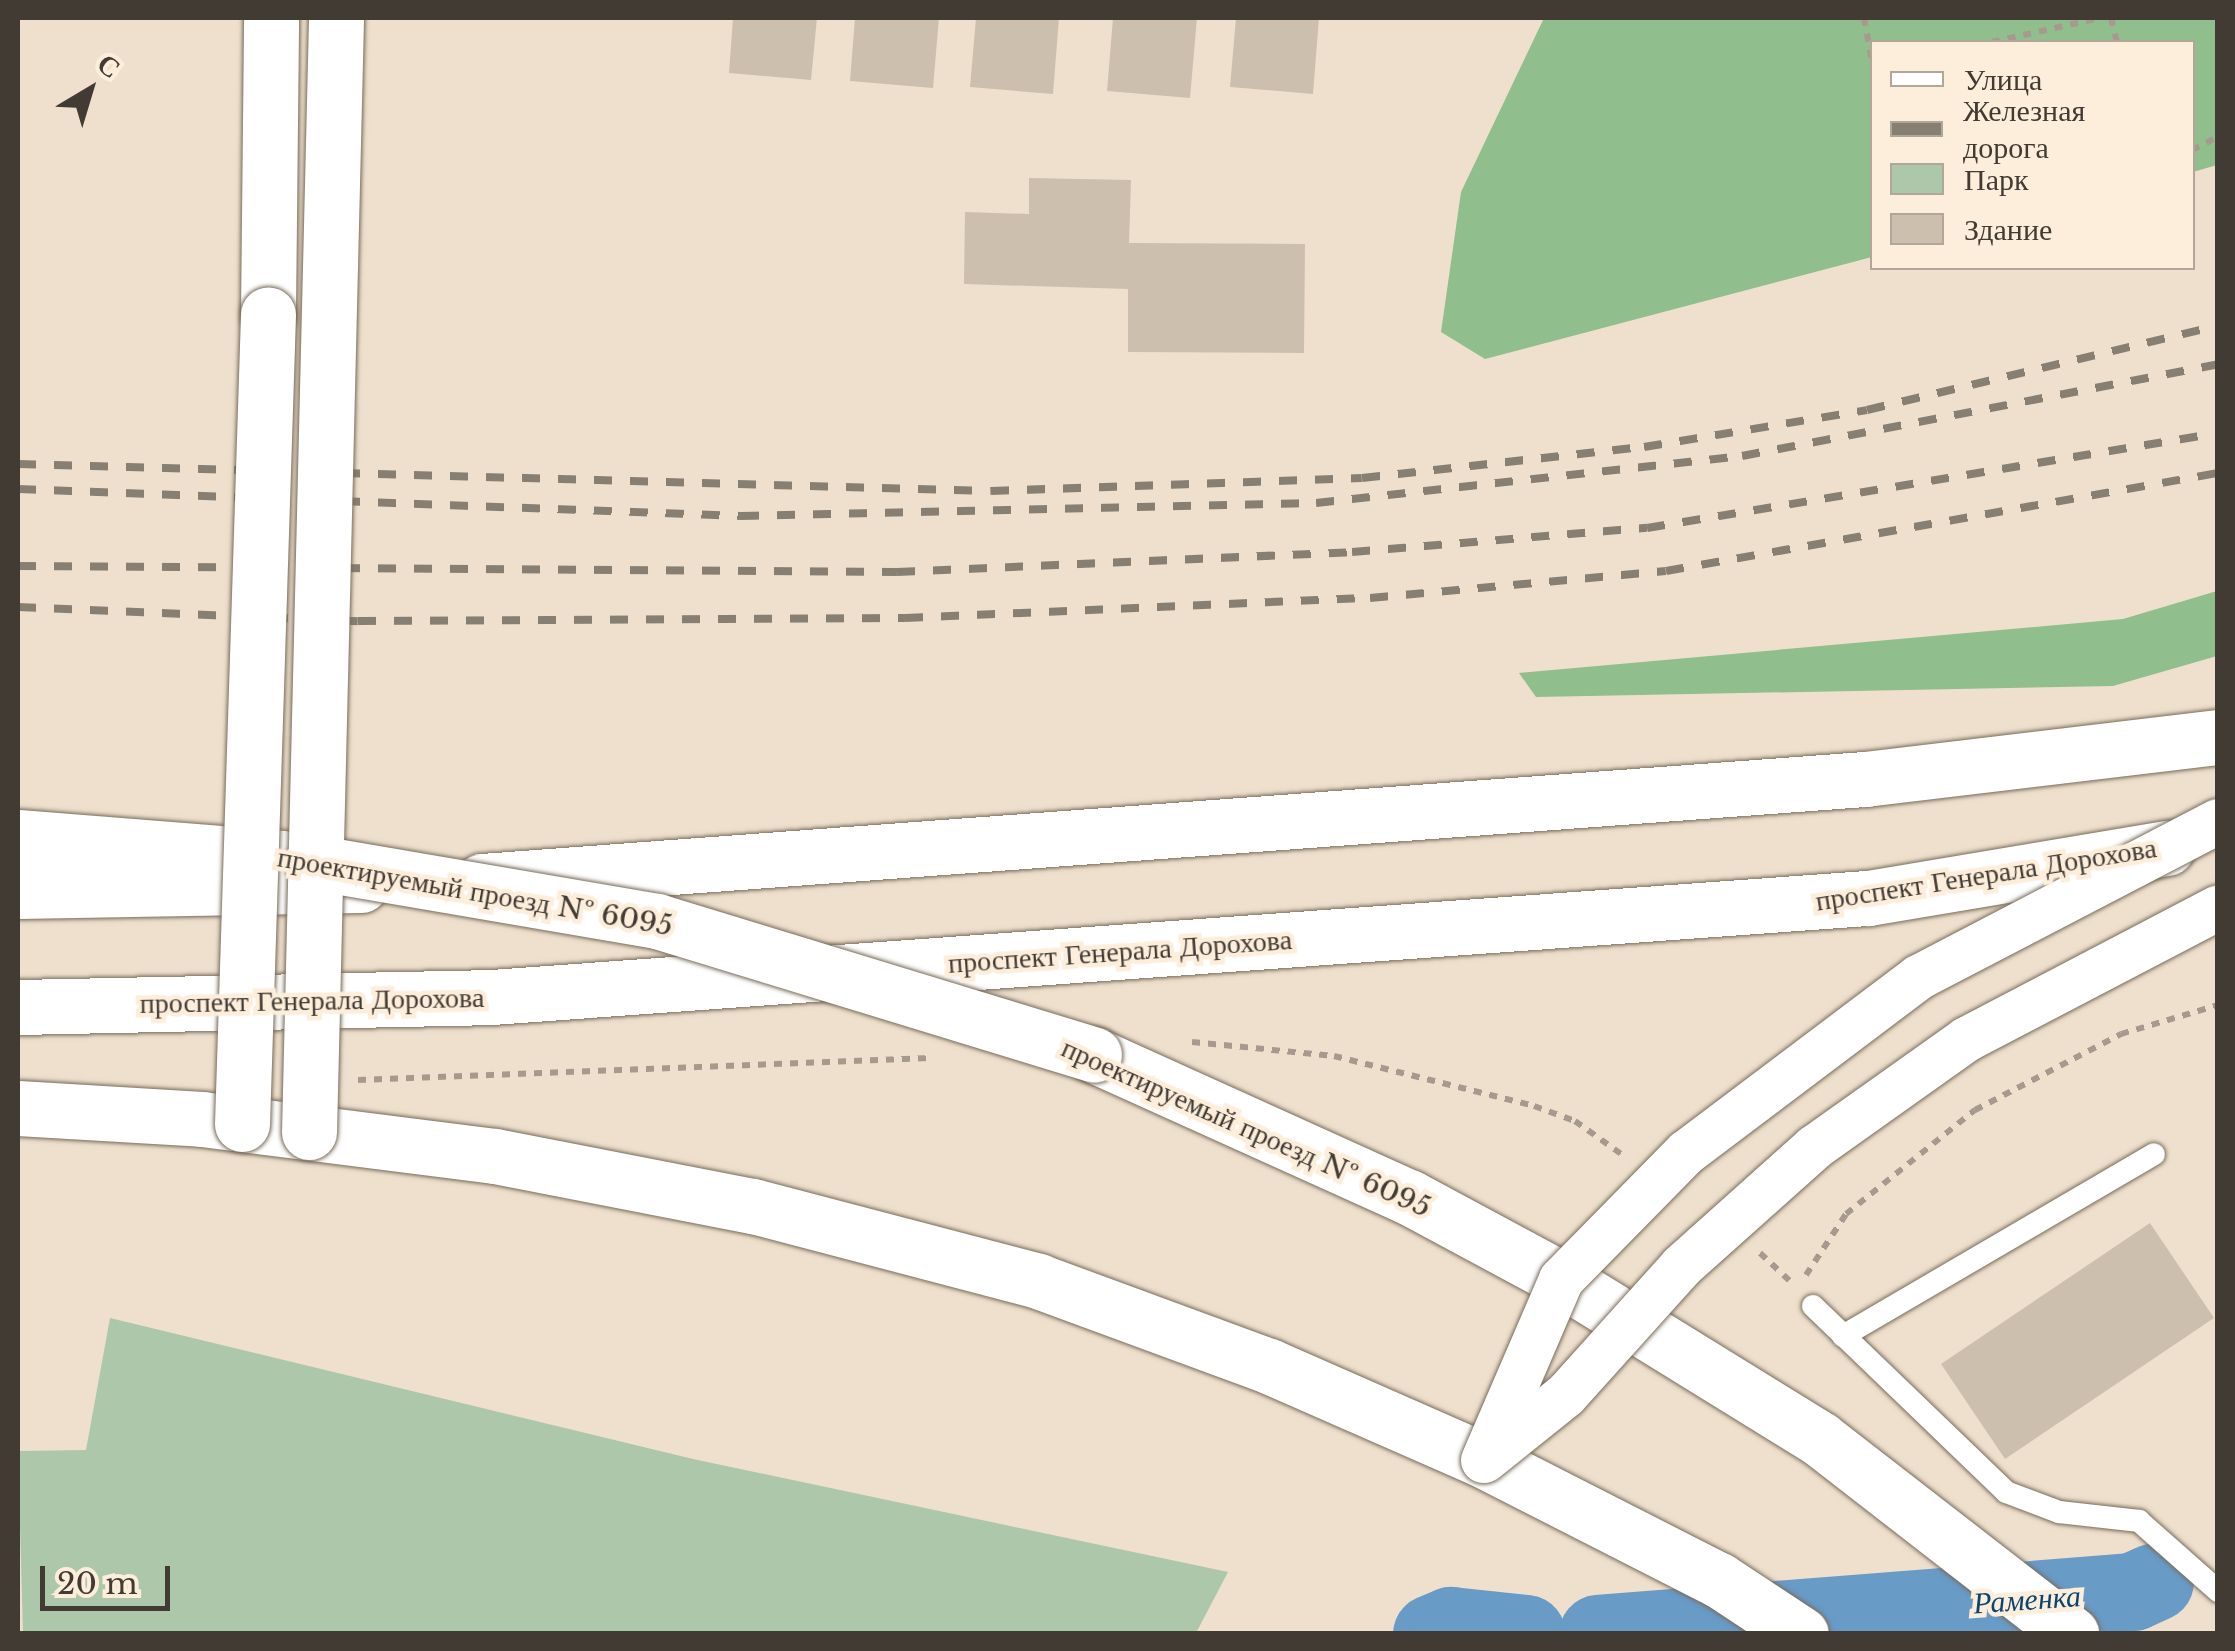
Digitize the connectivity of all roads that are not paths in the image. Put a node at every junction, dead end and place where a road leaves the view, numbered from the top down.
1 (272, 18) edge
2 (336, 18) edge
3 (2218, 737) edge
4 (2218, 821) edge
5 (18, 836) edge
6 (2218, 840) edge
7 (246, 852) junction
8 (312, 862) junction
9 (18, 891) edge
10 (2218, 907) edge
11 (18, 1007) edge
12 (18, 1108) edge
13 (242, 1124) junction
14 (309, 1132) junction
15 (2154, 1154) dead end
16 (1562, 1279) junction
17 (1813, 1306) dead end
18 (1634, 1322) junction
19 (1843, 1336) junction
20 (1483, 1460) junction
21 (2218, 1590) edge
22 (1802, 1634) edge
23 (2071, 1634) edge

1 - 7 main road, bridge
2 - 8 main road, bridge
3 - 9 main road
4 - 16 street, bridge
5 - 7 main road, проектируемый проезд № 6095
6 - 11 main road, проспект Генерала Дорохова
7 - 8 main road, проектируемый проезд № 6095
7 - 13 main road, bridge
8 - 14 main road, bridge
8 - 16 main road, проектируемый проезд № 6095, bridge
10 - 18 street, bridge
12 - 13 main road
13 - 14 main road
14 - 20 main road
15 - 19 lane
16 - 18 main road, проектируемый проезд № 6095
16 - 20 street, bridge
17 - 19 lane
18 - 20 street, bridge
18 - 23 main road, проектируемый проезд № 6095
19 - 21 lane
20 - 22 main road

